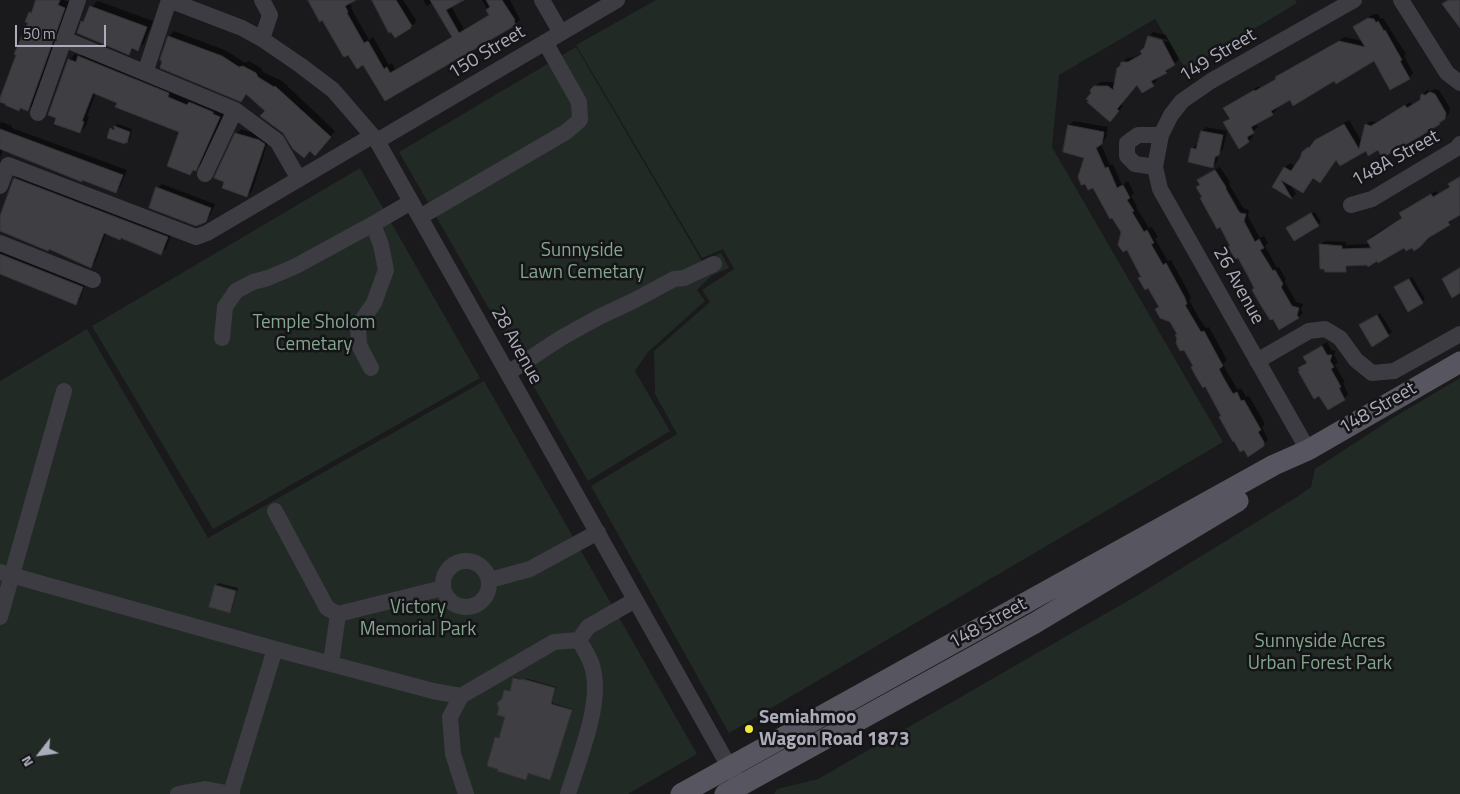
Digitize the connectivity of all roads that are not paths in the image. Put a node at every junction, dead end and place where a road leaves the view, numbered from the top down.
1 (78, 0) edge
2 (169, 0) edge
3 (262, 0) edge
4 (542, 0) edge
5 (617, 0) edge
6 (1354, 0) edge
7 (1401, 0) edge
8 (561, 32) junction
9 (64, 39) junction
10 (262, 39) junction
11 (545, 42) junction
12 (145, 73) junction
13 (1460, 83) edge
14 (235, 110) junction
15 (38, 113) dead end
16 (1161, 135) junction
17 (374, 138) junction
18 (1460, 144) edge
19 (1155, 167) junction
20 (205, 174) dead end
21 (299, 180) junction
22 (0, 186) edge
23 (411, 202) junction
24 (1350, 206) dead end
25 (420, 217) junction
26 (373, 224) junction
27 (0, 243) edge
28 (714, 264) dead end
29 (93, 280) dead end
30 (1460, 334) edge
31 (222, 338) dead end
32 (1257, 361) junction
33 (1460, 362) edge
34 (371, 368) dead end
35 (508, 373) junction
36 (64, 391) dead end
37 (1302, 453) junction
38 (275, 511) dead end
39 (598, 532) junction
40 (6, 574) edge
41 (490, 580) junction
42 (443, 588) junction
43 (635, 600) junction
44 (338, 614) junction
45 (0, 616) edge
46 (579, 640) junction
47 (275, 649) junction
48 (331, 663) junction
49 (434, 691) junction
50 (462, 696) junction
51 (450, 717) junction
52 (729, 766) junction
53 (737, 791) edge
54 (178, 794) edge
55 (231, 794) edge
56 (466, 794) edge
57 (568, 794) edge
58 (681, 794) edge

1 - 9 street
2 - 10 street, 28 Avenue
2 - 12 street
3 - 10 street
4 - 8 street
5 - 8 street, 150 Street
6 - 16 street, 149 Street
7 - 13 street
8 - 11 street, 150 Street
9 - 12 street
9 - 15 street
10 - 17 street, 28 Avenue
11 - 17 street, 150 Street
11 - 25 street
12 - 14 street
14 - 20 street
14 - 21 street
16 - 19 street, 26 Avenue
16 - 19 street
17 - 21 street, 150 Street
17 - 23 street, 28 Avenue
18 - 24 street, 148A Street
19 - 32 street, 26 Avenue
21 - 22 street, 150 Street
23 - 25 street, 28 Avenue
23 - 26 street
25 - 35 street, 28 Avenue
26 - 31 street
26 - 34 street
27 - 29 street
28 - 35 street
30 - 32 street
32 - 37 street, 26 Avenue
33 - 37 main road, 148 Street
35 - 39 street, 28 Avenue
36 - 40 street
37 - 52 main road, 148 Street
37 - 53 main road, 148 Street
38 - 44 street
39 - 41 street
39 - 43 street, 28 Avenue
40 - 45 street
40 - 47 street
41 - 42 street
41 - 42 street
42 - 44 street
43 - 46 street
43 - 52 street, 28 Avenue
44 - 48 street
46 - 50 street
46 - 57 street
47 - 48 street
47 - 55 street
48 - 49 street
49 - 50 street
49 - 51 street
50 - 51 street
51 - 56 street
52 - 53 street, 28 Avenue
52 - 58 main road, 148 Street
54 - 55 street

